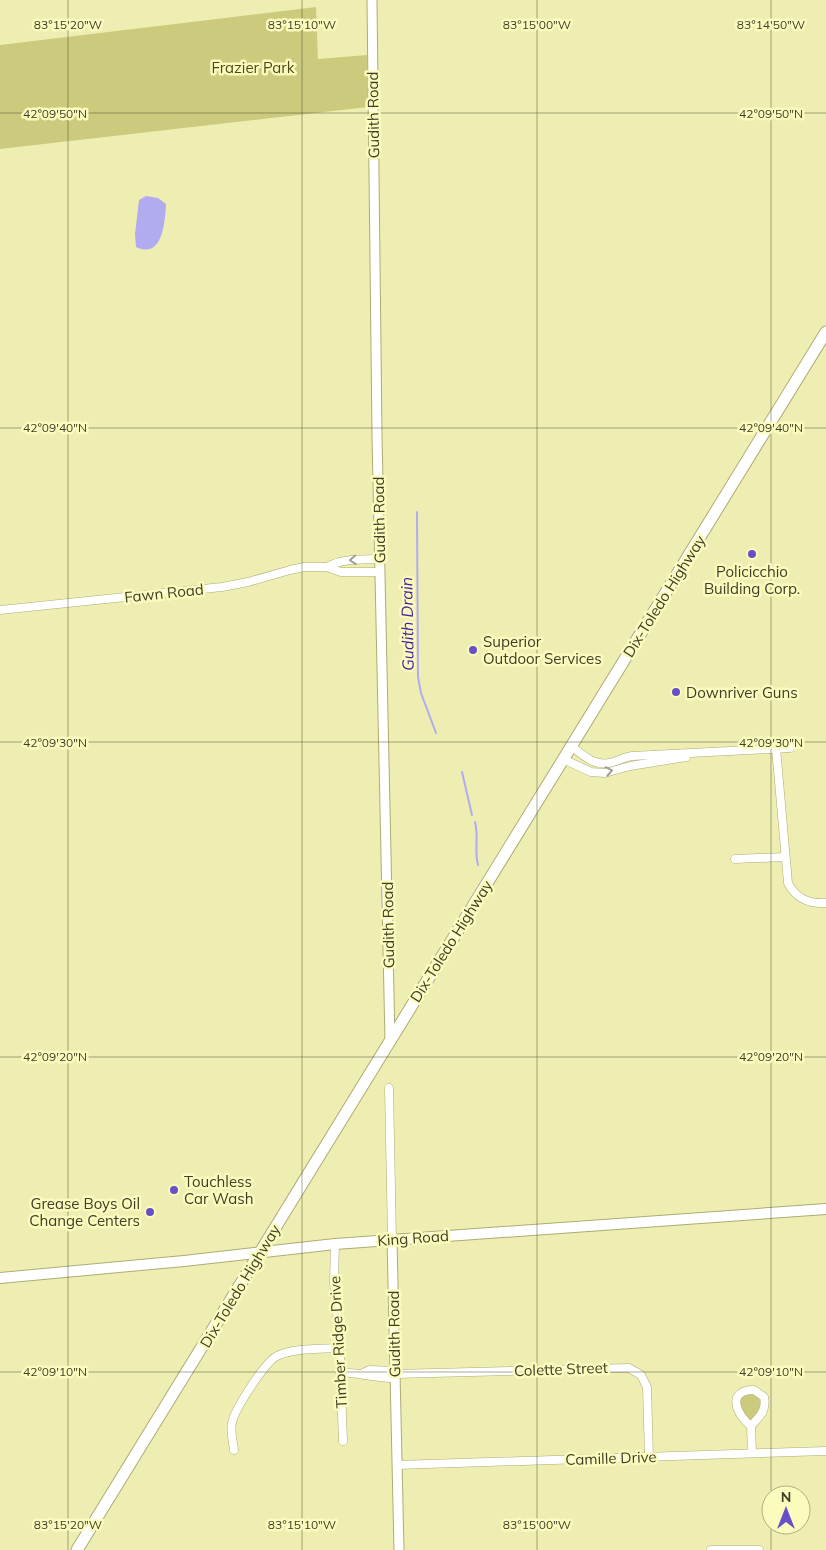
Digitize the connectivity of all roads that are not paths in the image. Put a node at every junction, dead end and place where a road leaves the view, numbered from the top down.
1 (372, 0) edge
2 (826, 332) edge
3 (380, 559) junction
4 (327, 567) junction
5 (380, 572) junction
6 (0, 610) edge
7 (571, 746) junction
8 (776, 748) junction
9 (790, 748) dead end
10 (628, 757) junction
11 (563, 758) junction
12 (657, 758) junction
13 (630, 766) junction
14 (785, 856) junction
15 (735, 859) dead end
16 (826, 903) edge
17 (390, 1041) junction
18 (389, 1088) dead end
19 (826, 1209) edge
20 (392, 1239) junction
21 (335, 1244) junction
22 (261, 1252) junction
23 (0, 1278) edge
24 (338, 1348) junction
25 (340, 1372) junction
26 (395, 1374) junction
27 (751, 1426) junction
28 (344, 1440) dead end
29 (234, 1450) dead end
30 (826, 1451) edge
31 (752, 1453) junction
32 (649, 1457) junction
33 (397, 1465) junction
34 (78, 1550) edge
35 (399, 1550) edge
36 (711, 1550) edge
37 (759, 1550) edge

1 - 3 street, Gudith Road
2 - 7 main road, Dix-Toledo Highway
3 -> 4 street, Fawn Road
3 - 5 street, Gudith Road
4 - 5 street, Fawn Road
4 - 6 street, Fawn Road
5 - 17 street, Gudith Road
7 - 10 street
7 - 11 main road, Dix-Toledo Highway
8 - 9 street
8 - 12 street
8 - 14 street
10 - 12 street
10 - 13 street
11 -> 13 street
11 - 17 main road, Dix-Toledo Highway
12 - 13 street
14 - 15 street
14 - 16 street
17 - 22 main road, Dix-Toledo Highway
18 - 20 street, Gudith Road
19 - 20 main road, King Road
20 - 21 main road, King Road
20 - 26 street, Gudith Road
21 - 22 main road, King Road
21 - 24 street, Timber Ridge Drive
22 - 23 main road, King Road
22 - 34 main road, Dix-Toledo Highway
24 - 25 street, Timber Ridge Drive
24 - 29 street
25 - 26 street, Colette Street
25 - 28 street, Timber Ridge Drive
26 - 32 street, Colette Street
26 - 33 street, Gudith Road
27 - 27 street
27 - 31 street
30 - 31 street, Camille Drive
31 - 32 street, Camille Drive
32 - 33 street, Camille Drive
33 - 35 street, Gudith Road
36 - 37 street

